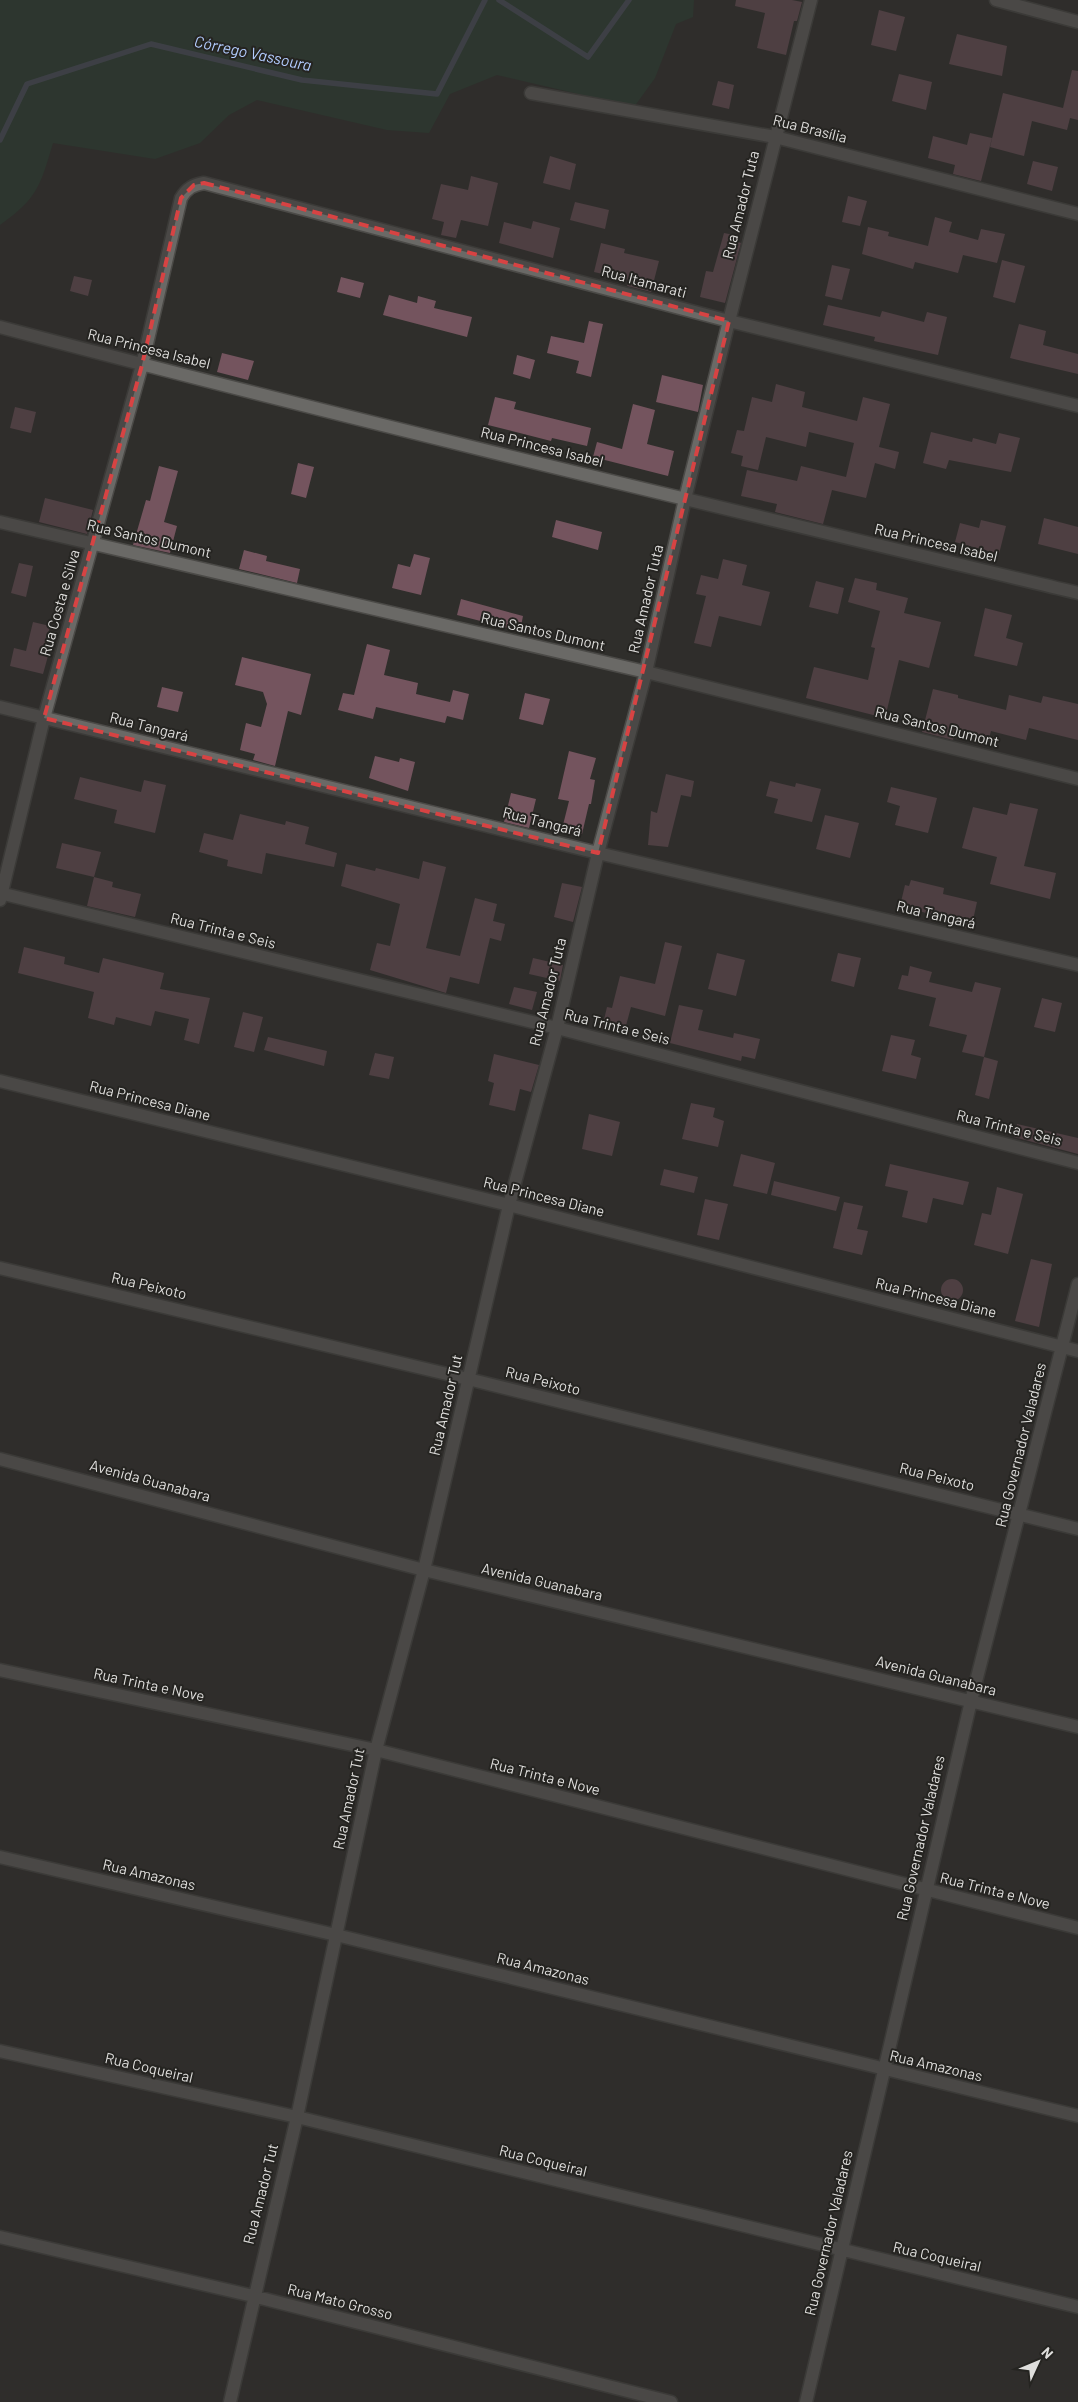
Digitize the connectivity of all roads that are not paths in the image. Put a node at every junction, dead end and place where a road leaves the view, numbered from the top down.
1 (811, 0) edge
2 (996, 0) edge
3 (1078, 22) edge
4 (531, 93) dead end
5 (775, 137) junction
6 (204, 183) joint
7 (1078, 214) edge
8 (729, 321) junction
9 (0, 327) edge
10 (142, 365) junction
11 (1078, 406) edge
12 (685, 499) junction
13 (0, 522) edge
14 (94, 543) junction
15 (1078, 594) edge
16 (646, 672) junction
17 (0, 708) edge
18 (44, 718) junction
19 (1078, 778) edge
20 (598, 853) junction
21 (0, 896) edge
22 (1078, 965) edge
23 (557, 1028) junction
24 (0, 1081) edge
25 (1078, 1163) edge
26 (509, 1205) junction
27 (0, 1268) edge
28 (1078, 1284) edge
29 (1062, 1347) junction
30 (1078, 1351) edge
31 (468, 1379) junction
32 (0, 1459) edge
33 (1021, 1514) junction
34 (1078, 1529) edge
35 (424, 1570) junction
36 (0, 1670) edge
37 (971, 1701) junction
38 (1078, 1727) edge
39 (376, 1750) junction
40 (0, 1857) edge
41 (925, 1891) junction
42 (1078, 1928) edge
43 (336, 1935) junction
44 (0, 2051) edge
45 (884, 2070) junction
46 (1078, 2116) edge
47 (297, 2117) junction
48 (0, 2237) edge
49 (842, 2251) junction
50 (253, 2296) junction
51 (1078, 2306) edge
52 (230, 2402) edge
53 (671, 2402) edge
54 (806, 2402) edge

1 - 5 street, Rua Amador Tuta
2 - 3 street
4 - 5 street, Rua Brasília
5 - 7 street, Rua Brasília
5 - 8 street, Rua Amador Tuta
6 - 8 street, Rua Itamarati
6 - 10 street, Rua Costa e Silva
8 - 11 street, Rua Itamarati
8 - 12 street, Rua Amador Tuta
9 - 10 street, Rua Princesa Isabel
10 - 12 street, Rua Princesa Isabel
10 - 14 street, Rua Costa e Silva
12 - 15 street, Rua Princesa Isabel
12 - 16 street, Rua Amador Tuta
13 - 14 street, Rua Santos Dumont
14 - 16 street, Rua Santos Dumont
14 - 18 street, Rua Costa e Silva
16 - 19 street, Rua Santos Dumont
16 - 20 street, Rua Amador Tuta
17 - 18 street, Rua Tangará
18 - 20 street, Rua Tangará
18 - 21 street, Rua Costa e Silva
20 - 22 street, Rua Tangará
20 - 23 street, Rua Amador Tuta
21 - 23 street, Rua Trinta e Seis
23 - 25 street, Rua Trinta e Seis
23 - 26 street, Rua Amador Tuta
24 - 26 street, Rua Princesa Diane
26 - 29 street, Rua Princesa Diane
26 - 31 street, Rua Amador Tut
27 - 31 street, Rua Peixoto
28 - 29 street, Rua Governador Valadares
29 - 30 street, Rua Princesa Diane
29 - 33 street, Rua Governador Valadares
31 - 33 street, Rua Peixoto
31 - 35 street, Rua Amador Tut
32 - 35 street, Avenida Guanabara
33 - 34 street, Rua Peixoto
33 - 37 street, Rua Governador Valadares
35 - 37 street, Avenida Guanabara
35 - 39 street, Rua Amador Tut
36 - 39 street, Rua Trinta e Nove
37 - 38 street, Avenida Guanabara
37 - 41 street, Rua Governador Valadares
39 - 41 street, Rua Trinta e Nove
39 - 43 street, Rua Amador Tut
40 - 43 street, Rua Amazonas
41 - 42 street, Rua Trinta e Nove
41 - 45 street, Rua Governador Valadares
43 - 45 street, Rua Amazonas
43 - 47 street, Rua Amador Tut
44 - 47 street, Rua Coqueiral
45 - 46 street, Rua Amazonas
45 - 49 street, Rua Governador Valadares
47 - 49 street, Rua Coqueiral
47 - 50 street, Rua Amador Tut
48 - 50 street, Rua Mato Grosso
49 - 51 street, Rua Coqueiral
49 - 54 street, Rua Governador Valadares
50 - 52 street, Rua Amador Tut
50 - 53 street, Rua Mato Grosso

